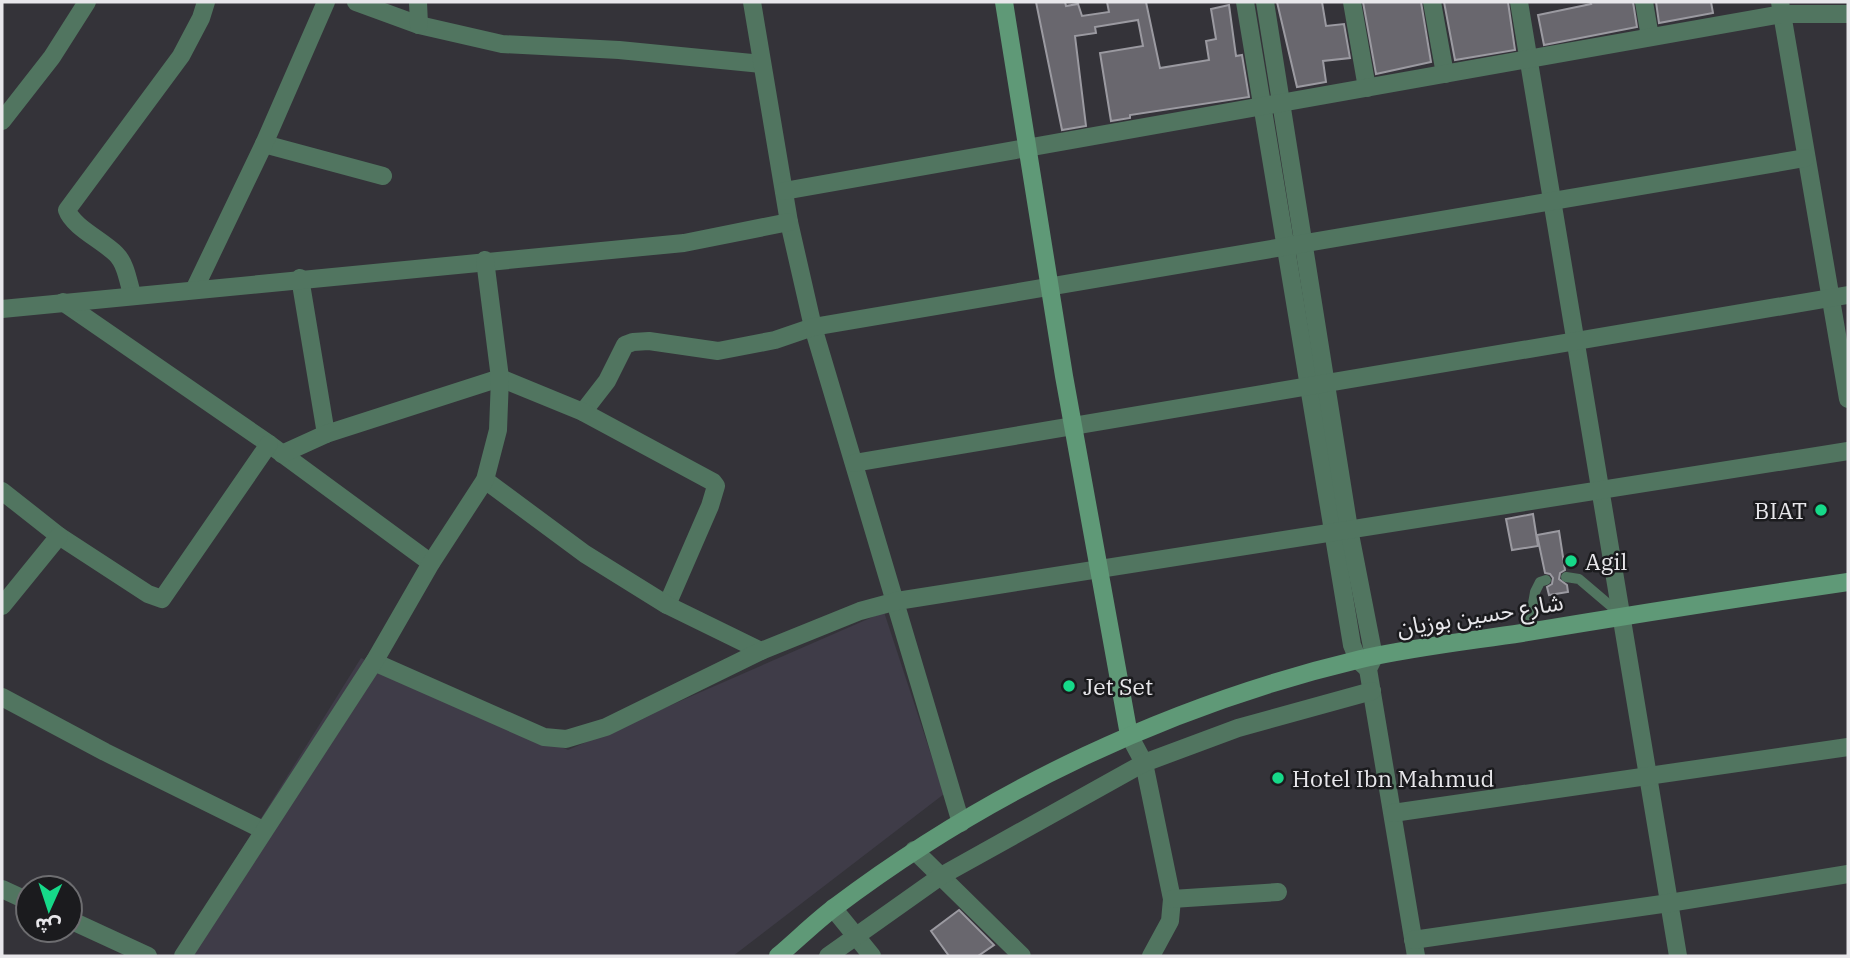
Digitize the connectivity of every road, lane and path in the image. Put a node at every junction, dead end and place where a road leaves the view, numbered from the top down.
1 (87, 2) edge
2 (206, 2) edge
3 (326, 2) edge
4 (356, 2) edge
5 (418, 2) edge
6 (752, 2) edge
7 (1004, 2) edge
8 (1245, 2) edge
9 (1265, 2) edge
10 (1352, 2) edge
11 (1432, 2) edge
12 (1519, 2) edge
13 (1644, 2) edge
14 (1781, 8) edge
15 (1848, 14) edge
16 (419, 25) junction
17 (1650, 37) junction
18 (1528, 59) junction
19 (762, 64) junction
20 (1445, 74) junction
21 (1367, 88) junction
22 (1281, 103) junction
23 (1262, 106) junction
24 (2, 121) edge
25 (264, 144) junction
26 (1027, 148) junction
27 (1805, 158) junction
28 (383, 176) dead end
29 (784, 191) junction
30 (1552, 201) junction
31 (789, 222) junction
32 (1303, 243) junction
33 (1284, 246) junction
34 (485, 260) junction
35 (300, 278) junction
36 (1051, 285) junction
37 (195, 288) junction
38 (132, 295) junction
39 (1839, 297) edge
40 (63, 302) junction
41 (2, 309) edge
42 (813, 327) junction
43 (1576, 341) junction
44 (500, 378) junction
45 (1327, 383) junction
46 (1309, 386) junction
47 (1848, 398) edge
48 (583, 412) junction
49 (1074, 426) junction
50 (326, 434) junction
51 (276, 449) junction
52 (1848, 451) edge
53 (853, 463) junction
54 (485, 480) junction
55 (1601, 490) junction
56 (2, 491) edge
57 (1340, 531) junction
58 (59, 536) junction
59 (431, 563) junction
60 (1098, 569) junction
61 (1566, 577) dead end
62 (1546, 580) dead end
63 (1848, 582) edge
64 (897, 601) junction
65 (667, 605) junction
66 (2, 606) edge
67 (1623, 615) junction
68 (1528, 632) junction
69 (761, 651) junction
70 (1367, 662) junction
71 (374, 663) junction
72 (1373, 691) junction
73 (2, 696) edge
74 (1129, 735) junction
75 (1848, 747) edge
76 (1144, 763) junction
77 (1649, 776) junction
78 (1393, 813) junction
79 (961, 823) junction
80 (263, 830) junction
81 (914, 850) junction
82 (1848, 874) edge
83 (941, 876) junction
84 (1278, 892) dead end
85 (1172, 899) junction
86 (1669, 903) junction
87 (833, 908) junction
88 (84, 926) edge
89 (854, 936) junction
90 (1415, 948) edge
91 (148, 956) edge
92 (183, 956) edge
93 (778, 956) edge
94 (828, 956) edge
95 (872, 956) edge
96 (1022, 956) edge
97 (1152, 956) edge
98 (1678, 956) edge

1 - 24 street
2 - 38 street
3 - 25 street
4 - 16 street
5 - 16 street
6 - 19 street
7 - 26 main road
8 - 23 street
9 - 22 street
10 - 21 street
11 - 20 street
12 - 18 street
13 - 17 street
14 - 15 street
14 - 17 street
14 - 27 street
16 - 19 street
17 - 18 street
18 - 20 street
18 - 30 street
19 - 29 street
20 - 21 street
21 - 22 street
22 - 23 street
22 - 32 street
23 - 26 street
23 - 33 street
25 - 28 street
25 - 37 street
26 - 29 street
26 - 36 main road
27 - 30 street
27 - 39 street
29 - 31 street
30 - 32 street
30 - 43 street
31 - 34 street
31 - 42 street
32 - 33 street
32 - 45 street
33 - 36 street
33 - 46 street
34 - 35 street
34 - 44 street
35 - 37 street
35 - 50 street
36 - 42 street
36 - 49 main road
37 - 38 street
38 - 40 street
39 - 43 street
39 - 47 street
40 - 41 street
40 - 51 street
42 - 48 street
42 - 53 street
43 - 45 street
43 - 55 street
44 - 48 street
44 - 50 street
44 - 54 street
45 - 46 street
45 - 57 street
46 - 49 street
46 - 57 street
48 - 65 street
49 - 53 street
49 - 60 main road
50 - 51 street
51 - 58 street
51 - 59 street
52 - 55 street
53 - 64 street
54 - 59 street
54 - 65 street
55 - 57 street
55 - 67 street
56 - 58 street
57 - 60 street
57 - 70 street
58 - 66 street
59 - 71 street
60 - 64 street
60 - 74 main road
61 - 67 lane
62 - 68 lane
63 - 67 main road, شارع حسين بوزيان
64 - 69 street
64 - 79 street
65 - 69 street
67 - 68 main road, شارع حسين بوزيان
67 - 77 street
68 - 70 main road, شارع حسين بوزيان
69 - 71 street
70 - 72 street
70 - 74 main road, شارع حسين بوزيان
71 - 80 street
72 - 76 street
72 - 78 street
73 - 80 street
74 - 76 street
74 - 79 main road, شارع حسين بوزيان
75 - 77 street
76 - 83 street
76 - 85 street
77 - 78 street
77 - 86 street
78 - 90 street
79 - 81 main road, شارع حسين بوزيان
80 - 92 street
81 - 83 street
81 - 87 main road, شارع حسين بوزيان
82 - 86 street
83 - 89 street
83 - 96 street
84 - 85 street
85 - 97 street
86 - 90 street
86 - 98 street
87 - 89 street
87 - 93 main road, شارع حسين بوزيان
88 - 91 street
89 - 94 street
89 - 95 street

